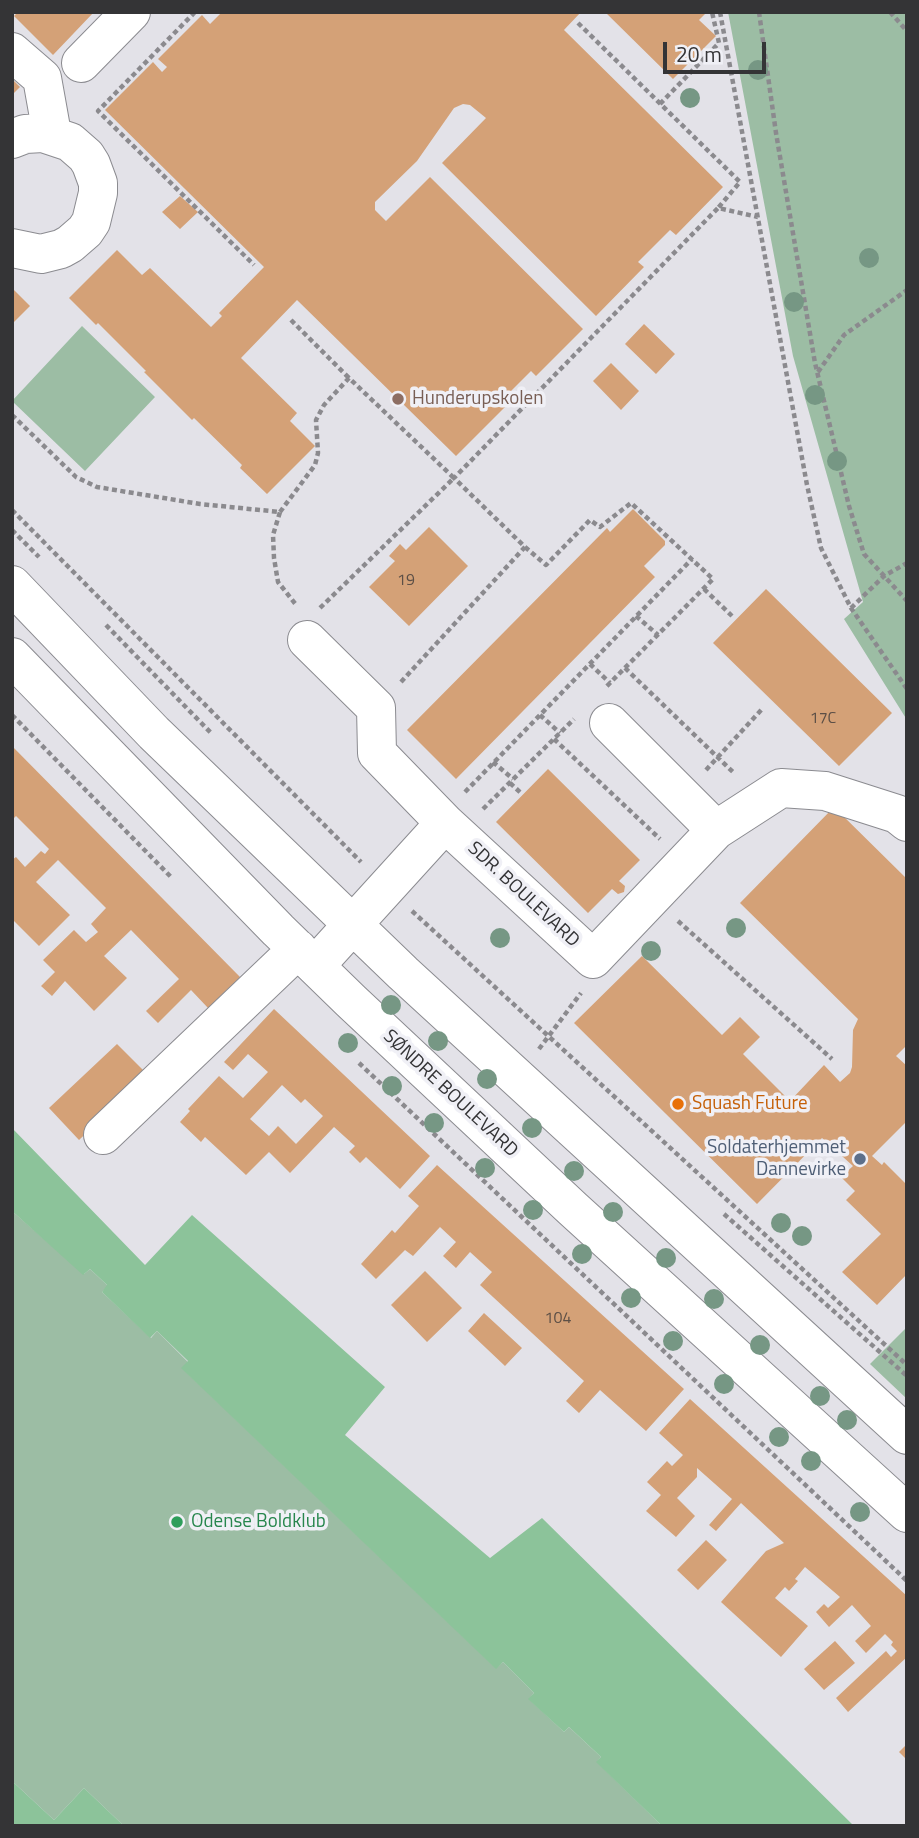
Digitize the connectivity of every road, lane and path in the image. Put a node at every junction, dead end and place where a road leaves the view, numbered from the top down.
1 (131, 12) edge
2 (195, 12) edge
3 (712, 12) edge
4 (720, 12) edge
5 (760, 12) edge
6 (890, 12) edge
7 (578, 23) dead end
8 (907, 31) edge
9 (12, 52) edge
10 (81, 63) dead end
11 (660, 104) junction
12 (52, 134) junction
13 (12, 139) edge
14 (718, 208) junction
15 (758, 217) junction
16 (12, 248) edge
17 (254, 264) dead end
18 (907, 290) edge
19 (291, 320) dead end
20 (817, 372) junction
21 (349, 378) junction
22 (12, 415) edge
23 (454, 478) junction
24 (12, 510) edge
25 (281, 512) junction
26 (12, 530) edge
27 (525, 547) junction
28 (692, 559) junction
29 (42, 560) dead end
30 (907, 563) edge
31 (884, 576) junction
32 (12, 584) edge
33 (907, 601) edge
34 (851, 608) junction
35 (636, 616) junction
36 (732, 616) dead end
37 (100, 620) dead end
38 (305, 632) junction
39 (658, 635) dead end
40 (590, 664) junction
41 (16, 668) edge
42 (625, 668) dead end
43 (610, 683) dead end
44 (907, 689) edge
45 (376, 708) junction
46 (763, 708) dead end
47 (540, 715) junction
48 (609, 723) dead end
49 (560, 733) dead end
50 (554, 738) dead end
51 (218, 739) dead end
52 (718, 757) junction
53 (494, 762) junction
54 (521, 793) dead end
55 (682, 796) junction
56 (763, 800) junction
57 (442, 820) junction
58 (907, 822) edge
59 (716, 830) junction
60 (685, 862) junction
61 (387, 888) junction
62 (652, 897) junction
63 (354, 925) junction
64 (306, 958) junction
65 (593, 959) junction
66 (548, 1038) junction
67 (549, 1058) dead end
68 (832, 1059) dead end
69 (103, 1135) dead end
70 (723, 1212) dead end
71 (907, 1365) edge
72 (907, 1376) edge
73 (907, 1435) edge
74 (907, 1513) edge

1 - 10 street
2 - 17 path
3 - 11 path
4 - 15 path
5 - 20 path
6 - 8 path
7 - 11 path
9 - 12 street
11 - 14 path
12 - 13 street
12 - 16 street
14 - 15 path
14 - 23 path
15 - 34 path
18 - 20 path
19 - 21 path
20 - 31 path
21 - 23 path
21 - 25 path
22 - 25 path
23 - 27 path
23 - 38 path
24 - 61 path
25 - 38 path
26 - 29 path
27 - 28 path
27 - 45 path
28 - 35 path
28 - 36 path
30 - 31 path
31 - 33 path
31 - 34 path
32 - 63 street
34 - 44 path
35 - 39 path
35 - 40 path
37 - 51 path
38 - 45 street
40 - 43 path
40 - 47 path
41 - 64 street, SØNDRE BOULEVARD
42 - 52 path
45 - 57 street, SDR. BOULEVARD
46 - 52 path
47 - 49 path
47 - 53 path
48 - 55 street
50 - 60 path
52 - 55 path
52 - 56 path
53 - 54 path
53 - 57 path
55 - 59 street
56 - 58 street, SDR. BOULEVARD
56 - 59 street, SDR. BOULEVARD
57 - 61 street
57 - 65 street, SDR. BOULEVARD
59 - 60 street, SDR. BOULEVARD
60 - 62 street, SDR. BOULEVARD
61 - 63 street
61 - 66 path
62 - 65 street, SDR. BOULEVARD
62 - 68 path
63 - 64 street
63 - 73 street
64 - 69 street
64 - 74 street, SØNDRE BOULEVARD
65 - 66 path
66 - 67 path
66 - 71 path
70 - 72 path

